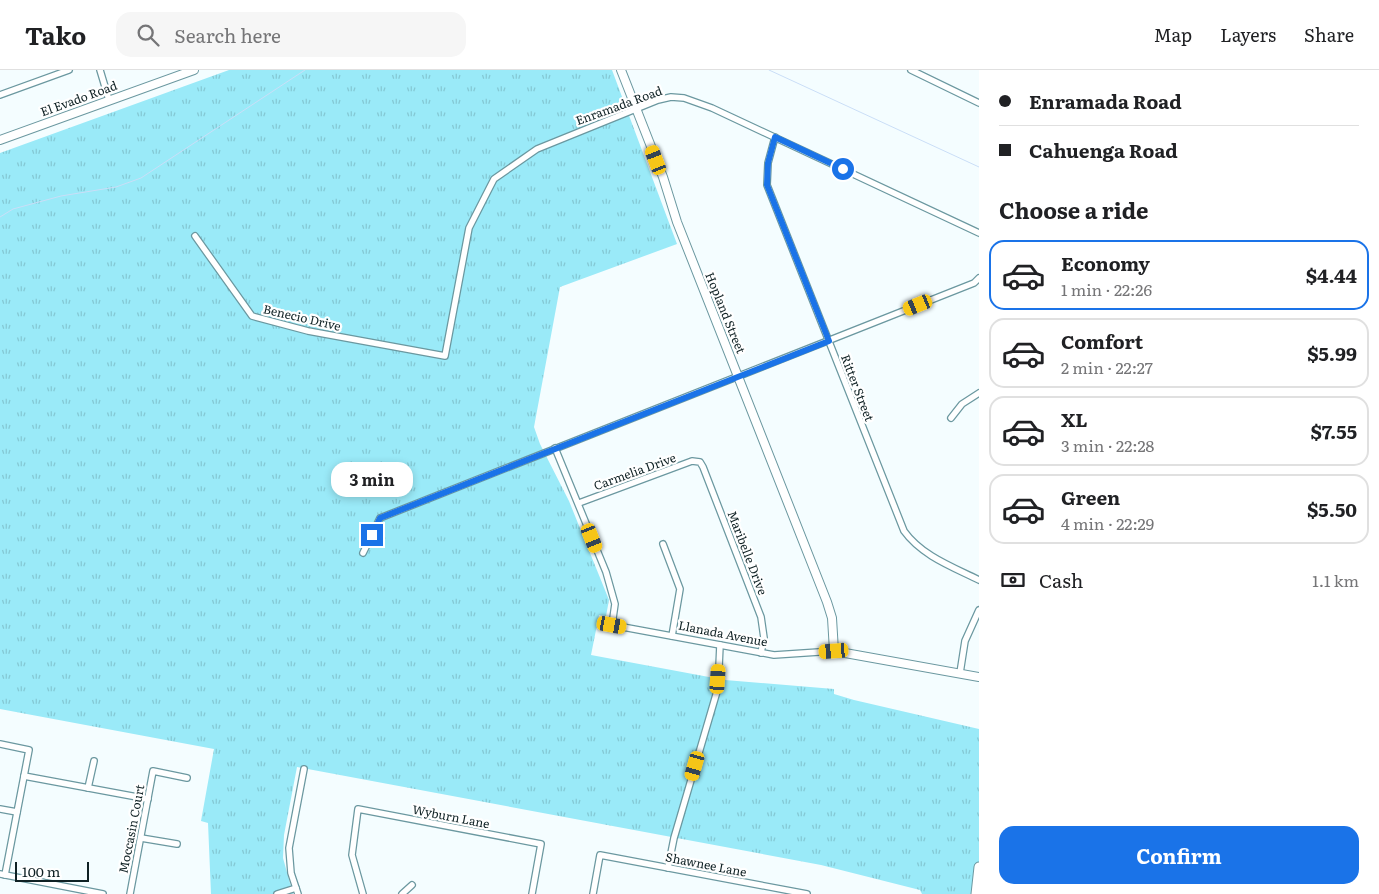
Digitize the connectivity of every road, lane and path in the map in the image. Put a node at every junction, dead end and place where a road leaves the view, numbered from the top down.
1 (69, 70) edge
2 (100, 70) edge
3 (194, 70) edge
4 (621, 70) edge
5 (911, 70) edge
6 (0, 95) edge
7 (109, 100) junction
8 (979, 103) edge
9 (636, 107) junction
10 (1, 137) edge
11 (775, 137) junction
12 (979, 233) edge
13 (195, 236) dead end
14 (979, 278) edge
15 (829, 341) junction
16 (445, 356) joint
17 (738, 375) junction
18 (979, 393) edge
19 (951, 418) dead end
20 (555, 448) junction
21 (700, 462) joint
22 (579, 503) junction
23 (663, 544) dead end
24 (363, 553) dead end
25 (979, 580) edge
26 (979, 610) edge
27 (672, 636) junction
28 (720, 645) junction
29 (834, 651) junction
30 (761, 652) junction
31 (960, 674) junction
32 (979, 676) edge
33 (0, 744) edge
34 (94, 761) dead end
35 (304, 769) dead end
36 (24, 776) junction
37 (187, 778) dead end
38 (88, 788) junction
39 (148, 799) junction
40 (0, 809) edge
41 (17, 812) junction
42 (141, 838) junction
43 (177, 844) dead end
44 (979, 867) edge
45 (668, 868) junction
46 (3, 875) edge
47 (412, 885) dead end
48 (297, 891) edge
49 (786, 892) edge
50 (104, 894) edge
51 (130, 894) edge
52 (277, 894) edge
53 (363, 894) edge
54 (402, 894) edge
55 (532, 894) edge
56 (593, 894) edge
57 (807, 894) edge
58 (976, 894) edge

1 - 6 street
2 - 7 street
3 - 7 street, El Evado Road
4 - 9 street, Hopland Street
5 - 8 street
7 - 10 street, El Evado Road
9 - 11 street, Enramada Road
9 - 16 street, Enramada Road
9 - 17 street, Hopland Street
11 - 12 street, Enramada Road
11 - 15 street, Ritter Street
13 - 16 street, Benecio Drive
14 - 15 street
15 - 17 street
15 - 25 street, Ritter Street
17 - 20 street
17 - 29 street, Hopland Street
18 - 19 street
20 - 22 street
20 - 24 street
21 - 22 street, Carmelia Drive
21 - 30 street, Maribelle Drive
22 - 27 street, Llanada Avenue
23 - 27 street
26 - 31 street
27 - 28 street, Llanada Avenue
28 - 30 street, Llanada Avenue
28 - 45 street
29 - 30 street, Llanada Avenue
29 - 31 street, Llanada Avenue
31 - 32 street, Llanada Avenue
33 - 36 street
34 - 38 street
35 - 48 street
36 - 38 street
36 - 41 street
37 - 39 street, Moccasin Court
38 - 39 street
39 - 42 street, Moccasin Court
40 - 41 street
41 - 46 street
42 - 43 street
42 - 51 street, Moccasin Court
44 - 58 main road
45 - 49 street, Shawnee Lane
45 - 56 street, Shawnee Lane
46 - 50 street
47 - 54 street
48 - 52 street
49 - 57 street, Shawnee Lane
53 - 55 street, Wyburn Lane

